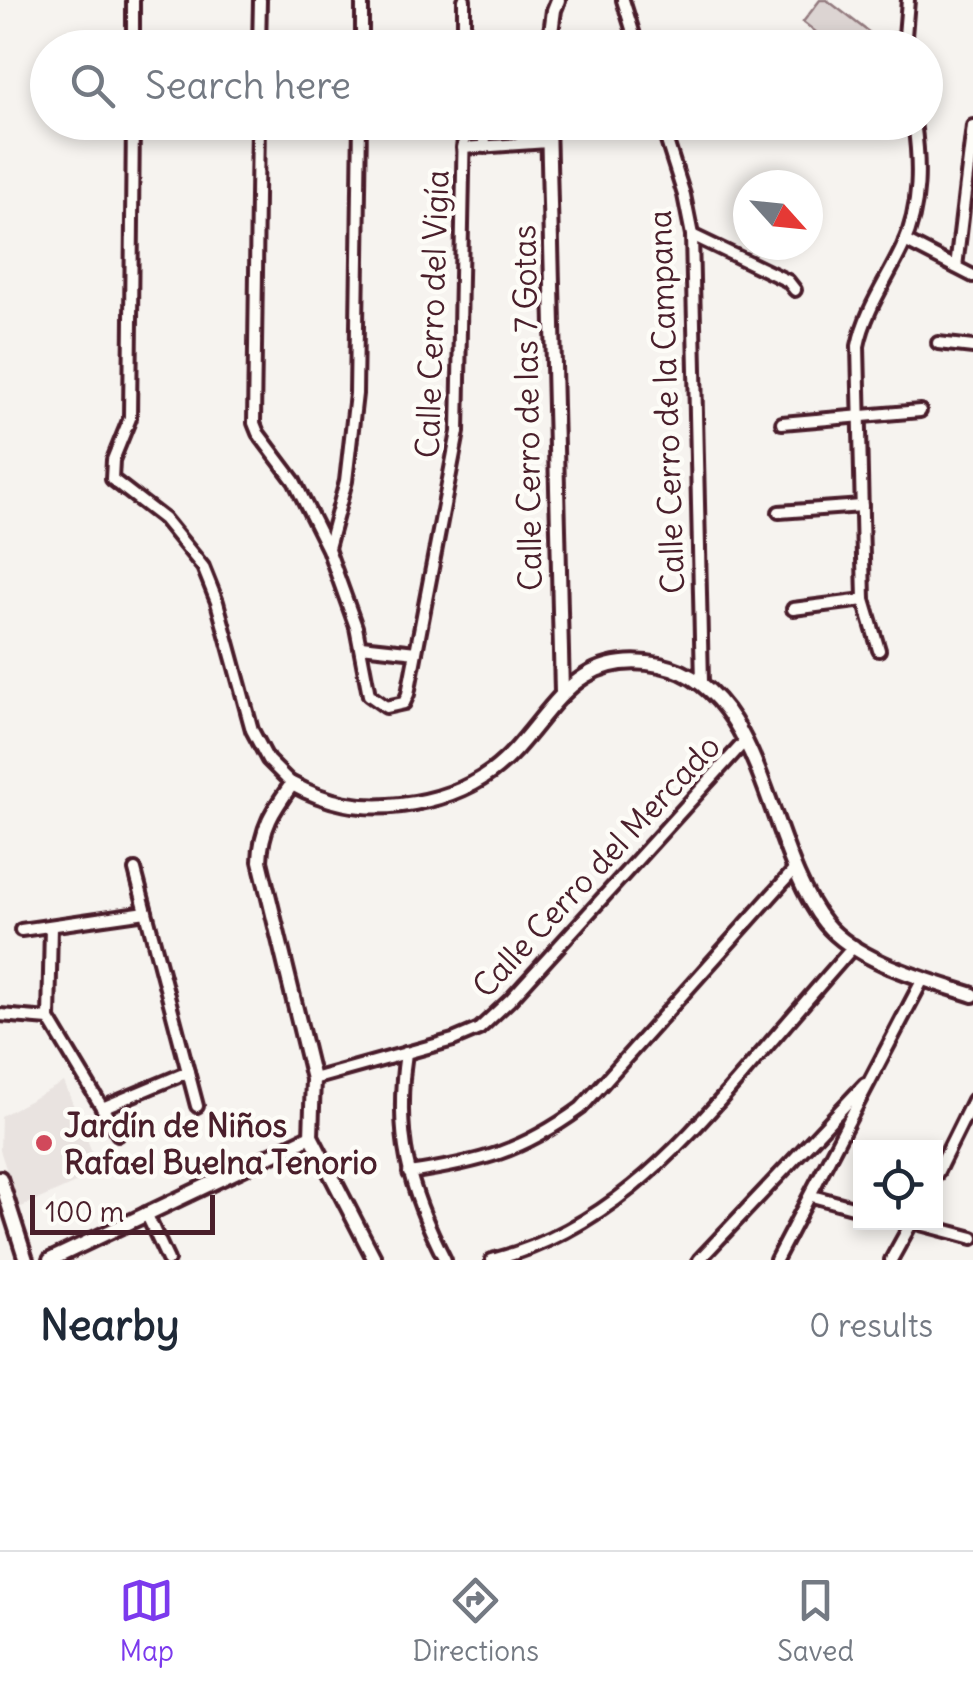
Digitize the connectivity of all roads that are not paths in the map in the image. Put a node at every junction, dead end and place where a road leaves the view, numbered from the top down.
1 (133, 0) edge
2 (260, 0) edge
3 (362, 0) edge
4 (464, 0) edge
5 (558, 0) edge
6 (624, 0) edge
7 (908, 0) edge
8 (133, 30) edge
9 (259, 30) edge
10 (362, 30) edge
11 (464, 30) edge
12 (550, 30) edge
13 (633, 30) edge
14 (906, 30) edge
15 (973, 126) edge
16 (132, 140) edge
17 (258, 140) edge
18 (360, 140) edge
19 (463, 140) edge
20 (484, 140) edge
21 (667, 140) edge
22 (916, 140) edge
23 (548, 142) joint
24 (484, 147) junction
25 (463, 148) junction
26 (692, 235) junction
27 (905, 241) junction
28 (956, 267) junction
29 (973, 276) edge
30 (796, 290) dead end
31 (938, 343) dead end
32 (973, 347) edge
33 (920, 411) dead end
34 (858, 416) junction
35 (782, 423) dead end
36 (862, 506) junction
37 (779, 512) dead end
38 (328, 549) junction
39 (864, 600) junction
40 (793, 610) dead end
41 (361, 646) junction
42 (879, 650) dead end
43 (416, 652) junction
44 (702, 683) junction
45 (562, 692) junction
46 (745, 741) junction
47 (292, 784) junction
48 (795, 869) junction
49 (135, 870) dead end
50 (146, 912) junction
51 (51, 926) junction
52 (20, 930) dead end
53 (854, 946) junction
54 (922, 979) junction
55 (973, 996) edge
56 (0, 1015) edge
57 (49, 1020) junction
58 (406, 1053) junction
59 (188, 1072) junction
60 (872, 1077) junction
61 (313, 1079) junction
62 (973, 1100) edge
63 (197, 1106) dead end
64 (102, 1108) junction
65 (118, 1134) dead end
66 (312, 1136) junction
67 (943, 1162) edge
68 (410, 1173) junction
69 (0, 1178) edge
70 (812, 1196) junction
71 (853, 1207) edge
72 (146, 1212) junction
73 (908, 1230) edge
74 (943, 1230) edge
75 (973, 1238) edge
76 (26, 1260) edge
77 (50, 1260) edge
78 (168, 1260) edge
79 (375, 1260) edge
80 (445, 1260) edge
81 (492, 1260) edge
82 (699, 1260) edge
83 (776, 1260) edge
84 (891, 1260) edge

1 - 8 street
2 - 9 street
3 - 10 street
4 - 11 street
5 - 12 street
6 - 13 street
7 - 14 street
15 - 28 street
16 - 47 street
17 - 38 street, Calle Cerro del Vigía
18 - 38 street
19 - 25 street, Calle Cerro del Vigía
20 - 24 street
21 - 26 street, Calle Cerro de la Campana
22 - 27 street
23 - 24 street
23 - 45 street, Calle Cerro de las 7 Gotas
24 - 25 street
25 - 43 street, Calle Cerro del Vigía
26 - 30 street
26 - 44 street, Calle Cerro de la Campana
27 - 28 street
27 - 34 street
28 - 29 street
31 - 32 street
33 - 34 street
34 - 35 street
34 - 36 street
36 - 37 street
36 - 39 street
38 - 41 street, Calle Cerro del Vigía
39 - 40 street
39 - 42 street
41 - 43 street
41 - 43 street, Calle Cerro del Vigía
44 - 45 street
44 - 46 street
45 - 47 street
46 - 48 street
46 - 58 street, Calle Cerro del Mercado
47 - 61 street
48 - 53 street
48 - 68 street
49 - 50 street
50 - 51 street
50 - 59 street
51 - 52 street
51 - 57 street
53 - 54 street
53 - 81 street
54 - 55 street
54 - 60 street
56 - 57 street
57 - 64 street
58 - 61 street, Calle Cerro del Mercado
58 - 68 street
59 - 63 street
59 - 64 street
60 - 70 street
60 - 82 street
61 - 66 street
62 - 67 street
64 - 65 street
66 - 72 street
66 - 79 street
68 - 80 street
69 - 76 street
70 - 71 street
70 - 83 street
72 - 77 street
72 - 78 street
73 - 84 street
74 - 75 street

